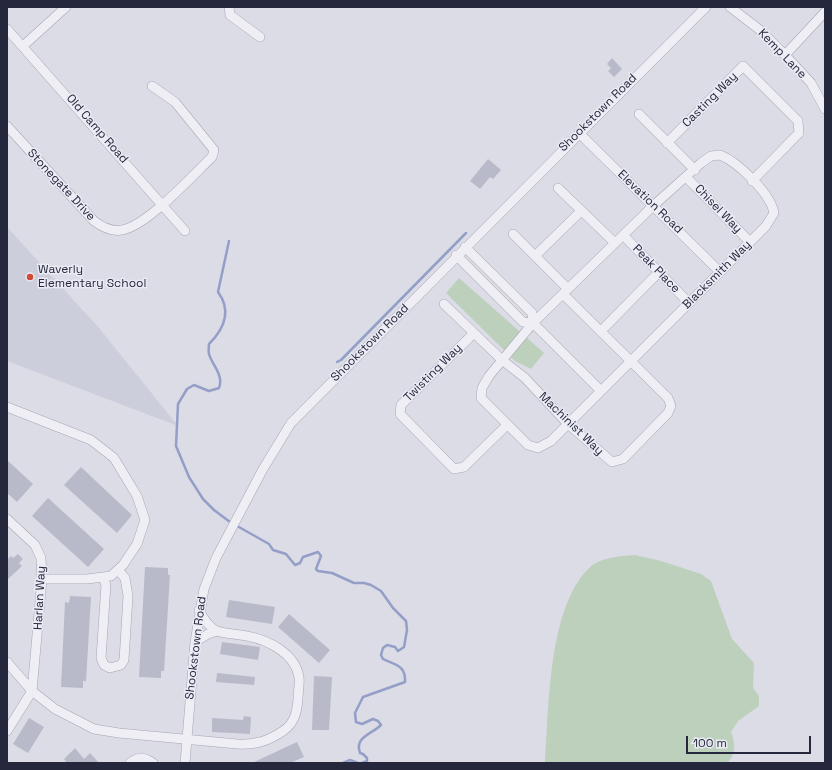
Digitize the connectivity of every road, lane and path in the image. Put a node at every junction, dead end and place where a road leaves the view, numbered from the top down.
1 (66, 7) edge
2 (229, 7) edge
3 (690, 7) edge
4 (706, 7) edge
5 (730, 7) edge
6 (825, 12) edge
7 (697, 14) junction
8 (7, 29) edge
9 (260, 37) dead end
10 (23, 46) junction
11 (785, 55) junction
12 (152, 86) dead end
13 (825, 109) edge
14 (638, 114) dead end
15 (7, 126) edge
16 (578, 133) junction
17 (667, 142) junction
18 (694, 170) junction
19 (686, 177) junction
20 (752, 181) junction
21 (558, 188) dead end
22 (162, 204) junction
23 (654, 206) junction
24 (581, 211) junction
25 (185, 231) dead end
26 (513, 234) dead end
27 (623, 235) junction
28 (750, 242) junction
29 (615, 243) junction
30 (465, 247) junction
31 (456, 255) junction
32 (535, 256) junction
33 (659, 272) junction
34 (720, 272) junction
35 (566, 291) junction
36 (689, 303) junction
37 (444, 304) dead end
38 (533, 323) junction
39 (601, 331) junction
40 (474, 333) junction
41 (502, 360) junction
42 (632, 360) junction
43 (601, 391) junction
44 (7, 407) edge
45 (568, 424) junction
46 (507, 425) junction
47 (7, 519) edge
48 (118, 570) junction
49 (103, 577) junction
50 (42, 579) junction
51 (199, 610) junction
52 (217, 631) junction
53 (195, 642) junction
54 (7, 662) edge
55 (32, 691) junction
56 (7, 731) edge
57 (187, 740) junction
58 (130, 763) edge
59 (152, 763) edge
60 (185, 763) edge

1 - 10 street
2 - 9 street
3 - 7 street
4 - 7 street, Shookstown Road
5 - 11 street, Kemp Lane
6 - 11 street
7 - 16 street, Shookstown Road
8 - 10 street, Old Camp Road
10 - 22 street, Old Camp Road
11 - 13 street, Kemp Lane
12 - 22 street, Stonegate Drive
14 - 17 street
15 - 22 street, Stonegate Drive
16 - 23 street, Elevation Road
16 - 30 street, Shookstown Road
17 - 18 street
17 - 20 street, Casting Way
18 - 19 street, Blacksmith Way
18 - 20 street, Blacksmith Way
19 - 23 street, Blacksmith Way
19 - 28 street, Chisel Way
20 - 28 street, Blacksmith Way
21 - 24 street
22 - 25 street, Old Camp Road
23 - 27 street, Blacksmith Way
23 - 34 street, Elevation Road
24 - 29 street
24 - 32 street
26 - 32 street, Machinist Way
27 - 29 street, Blacksmith Way
27 - 33 street, Peak Place
28 - 34 street, Blacksmith Way
29 - 35 street, Blacksmith Way
30 - 31 street, Shookstown Road
30 - 38 street
31 - 38 street
31 - 51 street, Shookstown Road
32 - 35 street, Machinist Way
33 - 36 street, Peak Place
33 - 39 street
34 - 36 street, Blacksmith Way
35 - 38 street, Blacksmith Way
35 - 39 street, Machinist Way
36 - 42 street, Blacksmith Way
37 - 40 street, Machinist Way
38 - 41 street, Blacksmith Way
38 - 43 street
39 - 42 street, Machinist Way
40 - 41 street, Machinist Way
40 - 46 street, Twisting Way
41 - 45 street, Machinist Way
41 - 46 street, Blacksmith Way
42 - 43 street, Blacksmith Way
42 - 45 street, Machinist Way
43 - 45 street, Blacksmith Way
44 - 48 street
45 - 46 street, Blacksmith Way
47 - 50 street, Harlan Way
48 - 49 street
48 - 49 street
49 - 50 street
50 - 55 street, Harlan Way
51 - 52 street
51 - 53 street, Shookstown Road
52 - 53 street
52 - 57 street
53 - 57 street, Shookstown Road
54 - 55 street
55 - 56 street
55 - 57 street
57 - 60 street, Shookstown Road
58 - 59 street

